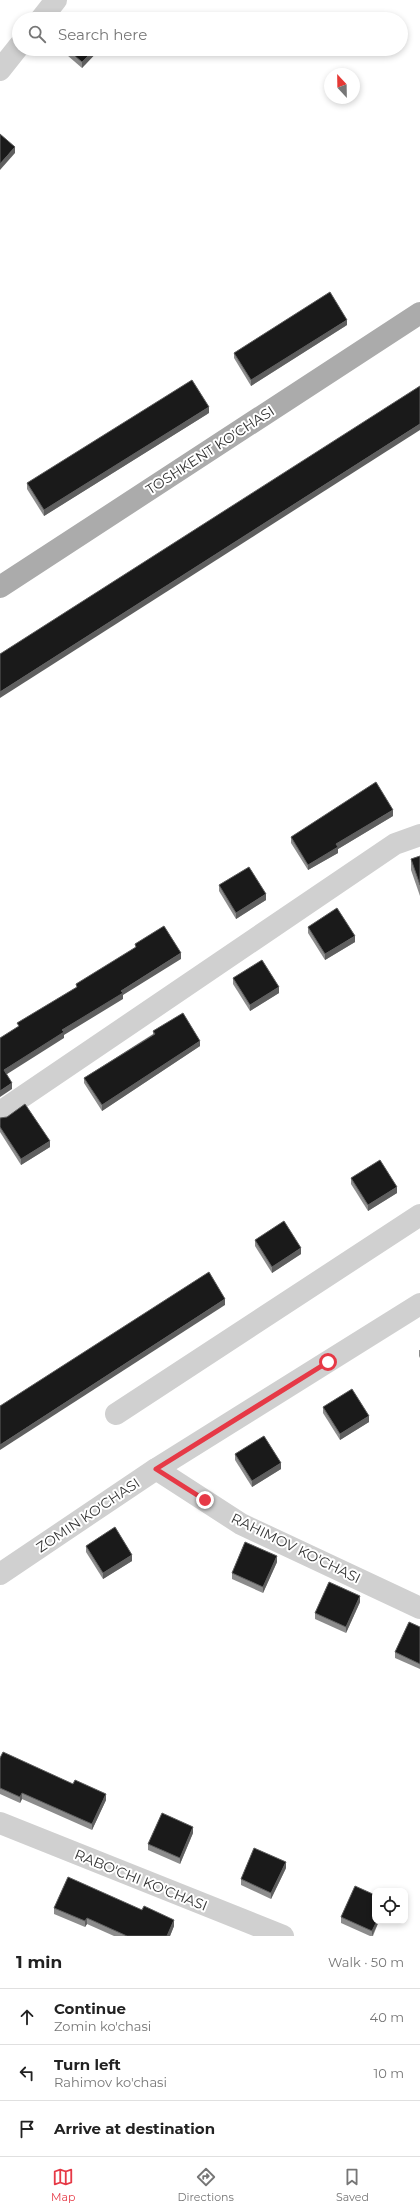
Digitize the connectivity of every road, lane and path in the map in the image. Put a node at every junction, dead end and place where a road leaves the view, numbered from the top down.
1 (56, 0) edge
2 (46, 12) edge
3 (12, 55) edge
4 (0, 70) edge
5 (420, 313) edge
6 (0, 587) edge
7 (420, 835) edge
8 (0, 1112) edge
9 (420, 1216) edge
10 (420, 1304) edge
11 (116, 1414) dead end
12 (156, 1469) junction
13 (0, 1574) edge
14 (420, 1608) edge
15 (0, 1823) edge
16 (283, 1936) edge

1 - 2 street
3 - 4 street
5 - 6 main road, TOSHKENT KO'CHASI
7 - 8 street
9 - 11 street
10 - 12 street, ZOMIN KO'CHASI
12 - 13 street, ZOMIN KO'CHASI
12 - 14 street, RAHIMOV KO'CHASI
15 - 16 street, RABO'CHI KO'CHASI

